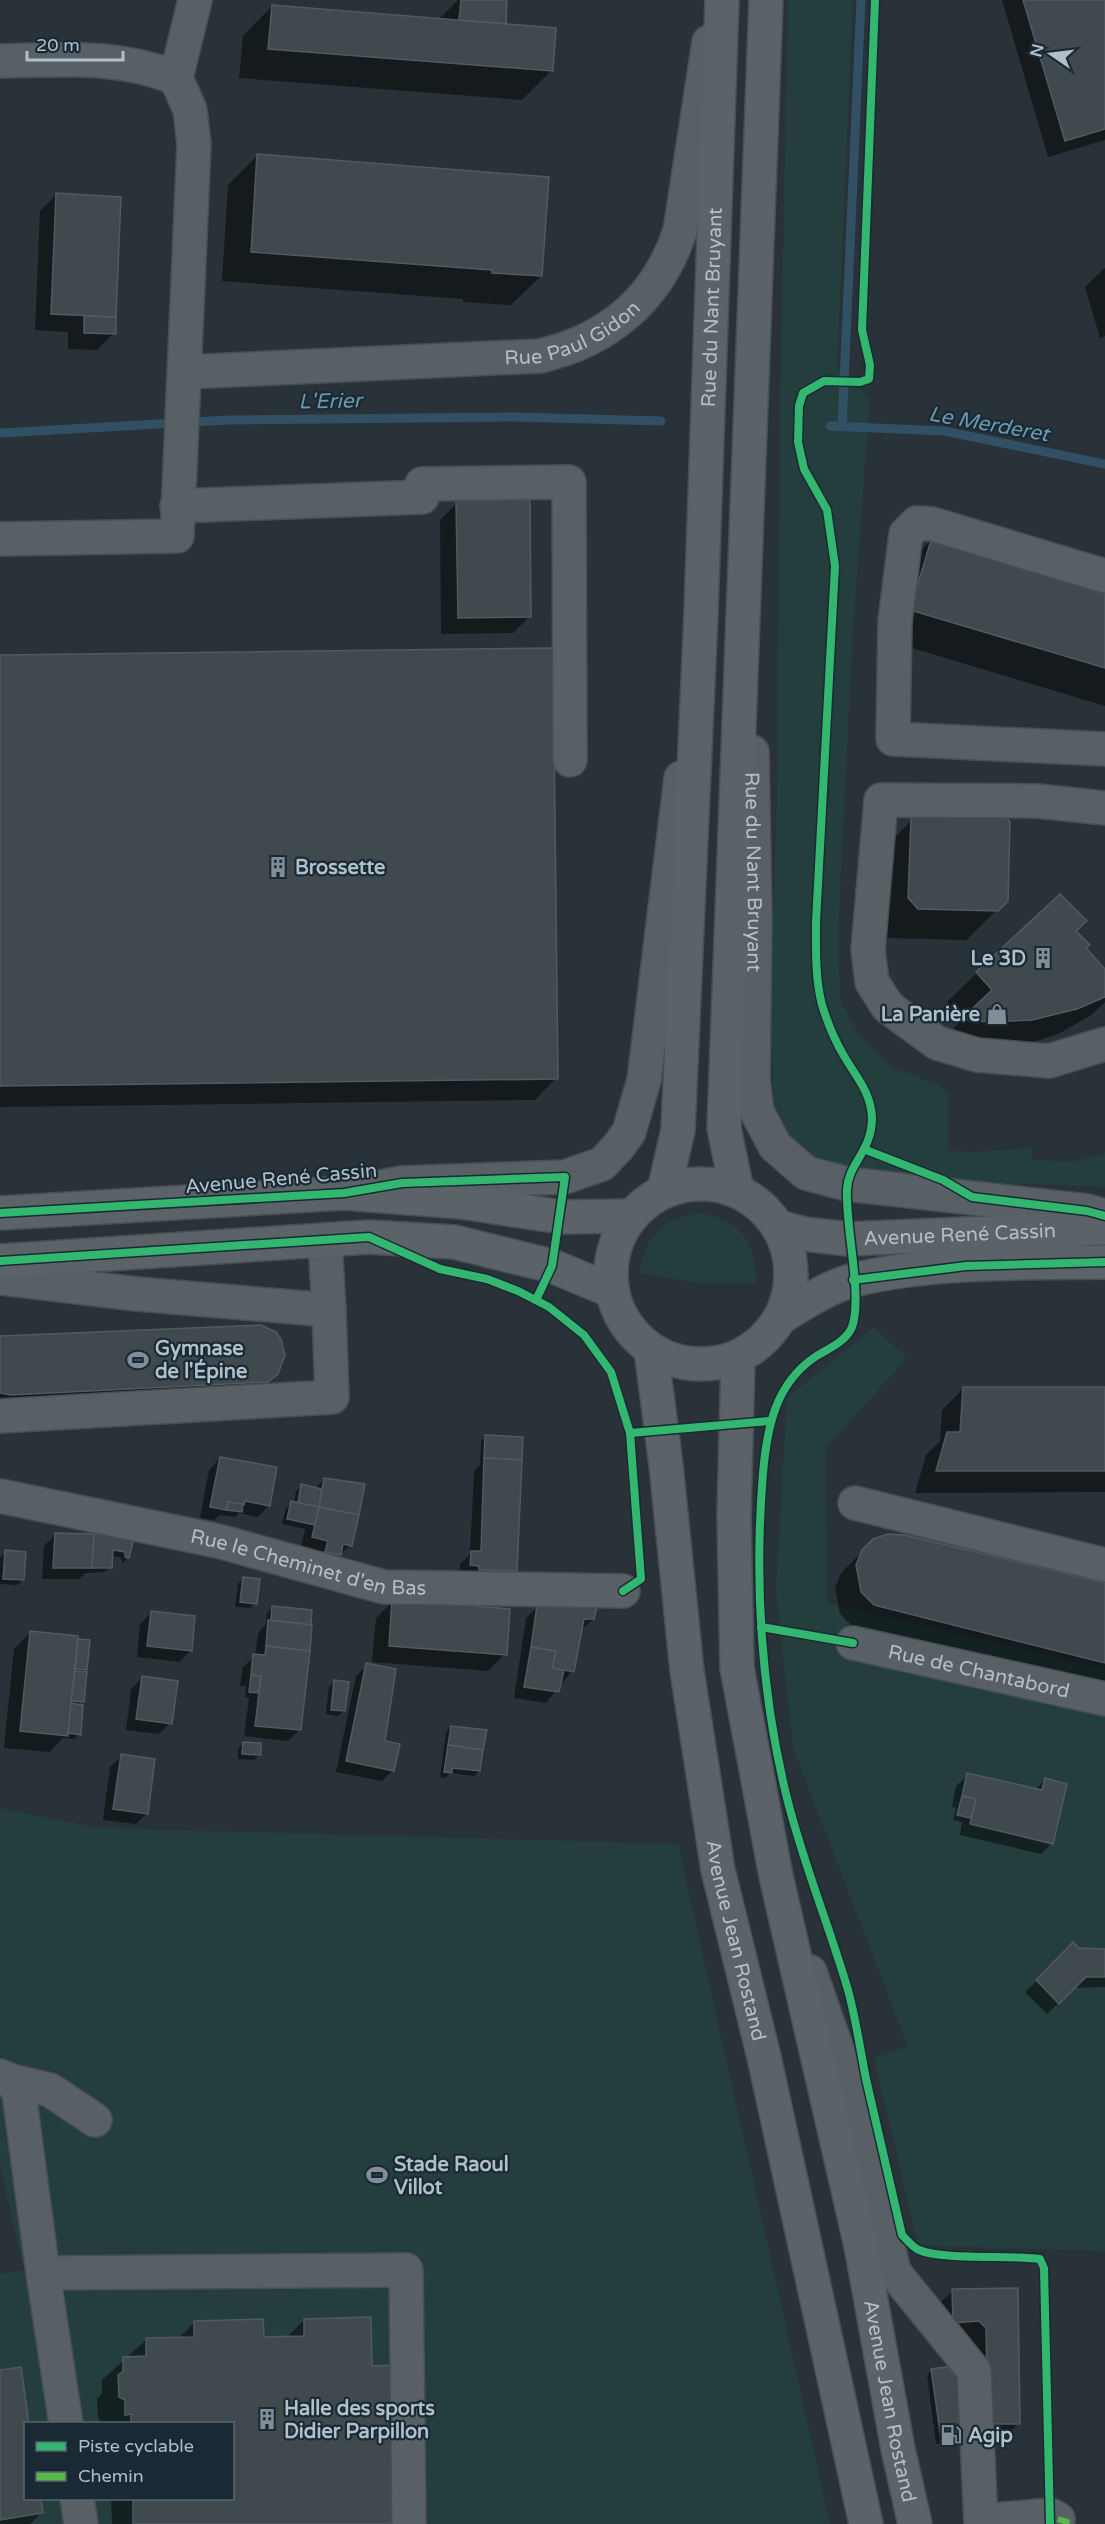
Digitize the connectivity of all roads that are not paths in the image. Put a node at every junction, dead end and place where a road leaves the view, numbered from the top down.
1 (195, 0) edge
2 (715, 0) edge
3 (722, 0) edge
4 (766, 0) edge
5 (0, 61) edge
6 (176, 78) junction
7 (185, 372) junction
8 (177, 506) junction
9 (747, 510) junction
10 (0, 538) edge
11 (1105, 576) edge
12 (701, 613) junction
13 (1105, 749) edge
14 (570, 760) dead end
15 (1097, 807) edge
16 (1105, 1044) edge
17 (618, 1147) joint
18 (847, 1184) joint
19 (664, 1191) junction
20 (737, 1191) junction
21 (344, 1193) junction
22 (0, 1213) edge
23 (631, 1216) junction
24 (1105, 1216) edge
25 (778, 1227) junction
26 (1105, 1228) edge
27 (326, 1241) junction
28 (0, 1261) edge
29 (1105, 1262) edge
30 (0, 1278) edge
31 (612, 1291) junction
32 (329, 1310) junction
33 (781, 1317) junction
34 (651, 1350) junction
35 (738, 1357) junction
36 (0, 1416) edge
37 (0, 1496) edge
38 (855, 1503) dead end
39 (1105, 1565) edge
40 (623, 1591) dead end
41 (853, 1643) dead end
42 (1105, 1700) edge
43 (776, 1876) junction
44 (6, 2079) edge
45 (95, 2120) dead end
46 (43, 2273) junction
47 (66, 2422) edge
48 (77, 2500) edge
49 (1058, 2519) dead end
50 (981, 2523) edge
51 (81, 2524) edge
52 (409, 2524) edge
53 (866, 2524) edge
54 (915, 2524) edge

1 - 6 street
2 - 7 street, Rue Paul Gidon
3 - 12 main road, Rue du Nant Bruyant
4 - 9 main road, Rue du Nant Bruyant
5 - 6 street
6 - 7 street
7 - 8 street
8 - 10 street
8 - 14 street
9 - 18 street, Rue du Nant Bruyant
9 - 20 main road, Rue du Nant Bruyant
11 - 13 street
12 - 17 street, Rue du Nant Bruyant
12 - 19 main road, Rue du Nant Bruyant
15 - 16 street
17 - 21 street, Avenue René Cassin
18 - 24 street, Avenue René Cassin
19 - 20 main road
19 - 23 main road
20 - 25 main road
21 - 22 main road, Avenue René Cassin
21 - 23 main road, Avenue René Cassin
23 - 31 main road
25 - 26 main road, Avenue René Cassin
25 - 33 main road
27 - 28 main road
27 - 31 main road
27 - 32 street
29 - 33 main road, Avenue René Cassin
30 - 32 street
31 - 34 main road
32 - 36 street
33 - 35 main road
34 - 35 main road
34 - 53 main road, Avenue Jean Rostand
35 - 43 main road, Avenue Jean Rostand
37 - 40 street, Rue le Cheminet d'en Bas
38 - 39 street
41 - 42 street, Rue de Chantabord
43 - 50 street
43 - 54 main road, Avenue Jean Rostand
44 - 45 street
44 - 46 street
46 - 47 street
46 - 52 street
48 - 51 street
49 - 50 street

